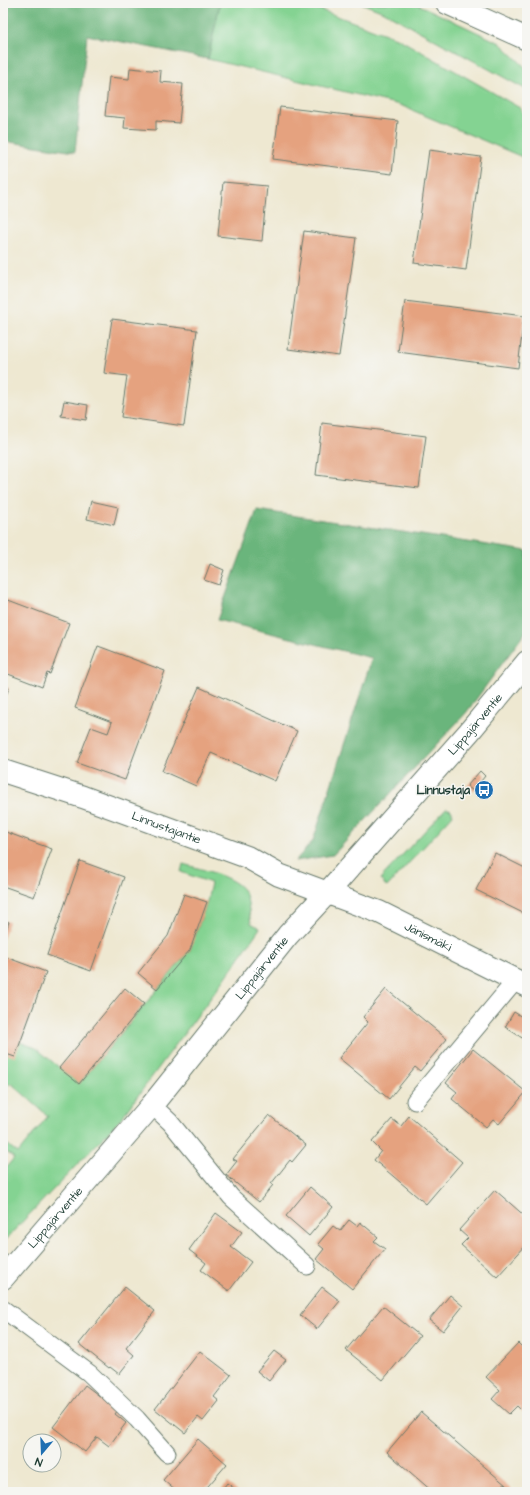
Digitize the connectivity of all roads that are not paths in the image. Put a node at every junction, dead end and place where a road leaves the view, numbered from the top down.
1 (447, 3) edge
2 (527, 39) edge
3 (527, 662) edge
4 (3, 771) edge
5 (327, 893) junction
6 (521, 983) edge
7 (415, 1100) dead end
8 (152, 1105) junction
9 (307, 1266) dead end
10 (3, 1278) edge
11 (3, 1309) edge
12 (167, 1453) dead end

1 - 2 main road
3 - 5 main road, Lippajärventie
4 - 5 main road, Linnustajantie
5 - 6 main road, Jänismäki
5 - 8 main road, Lippajärventie
6 - 7 lane
8 - 9 lane
8 - 10 main road, Lippajärventie
11 - 12 lane

